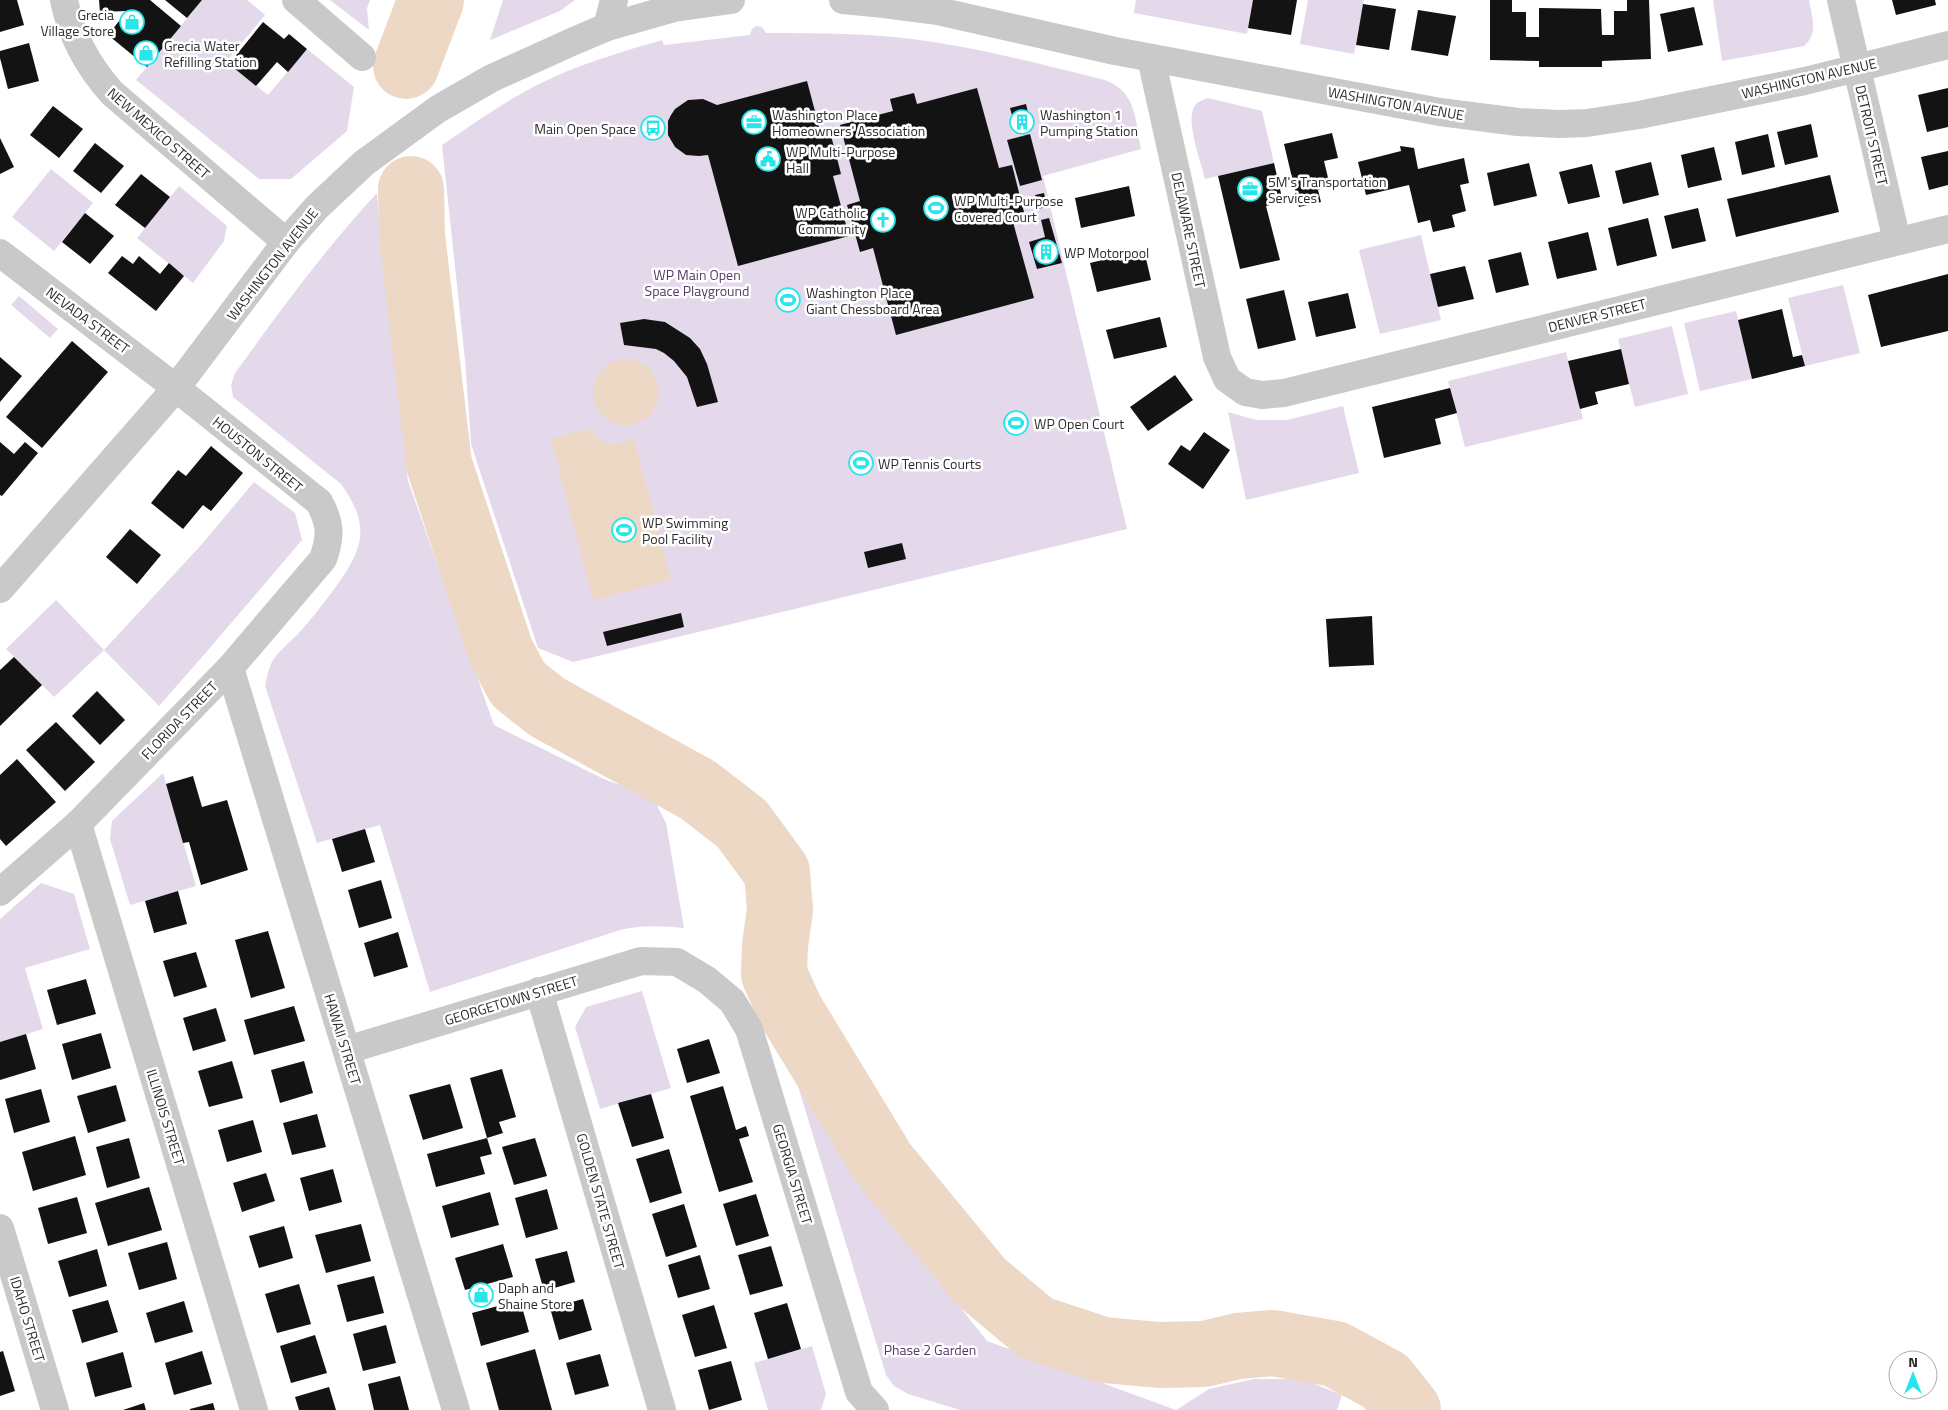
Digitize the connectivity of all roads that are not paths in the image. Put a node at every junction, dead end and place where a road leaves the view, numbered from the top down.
1 (64, 0) edge
2 (296, 0) edge
3 (614, 0) edge
4 (732, 0) edge
5 (843, 0) edge
6 (1841, 0) edge
7 (607, 28) junction
8 (1948, 45) edge
9 (362, 57) dead end
10 (1151, 58) junction
11 (1857, 67) junction
12 (1948, 229) edge
13 (1897, 241) junction
14 (286, 242) junction
15 (0, 253) edge
16 (176, 388) junction
17 (1245, 392) joint
18 (329, 528) joint
19 (0, 589) edge
20 (230, 668) junction
21 (78, 824) junction
22 (0, 892) edge
23 (676, 962) joint
24 (539, 991) junction
25 (347, 1050) junction
26 (0, 1228) edge
27 (55, 1410) edge
28 (254, 1410) edge
29 (456, 1410) edge
30 (662, 1410) edge
31 (875, 1410) edge

1 - 14 street, NEW MEXICO STREET
2 - 9 street
3 - 7 street
4 - 7 street, WASHINGTON AVENUE
5 - 10 street, WASHINGTON AVENUE
6 - 11 street, DETROIT STREET
7 - 14 street, WASHINGTON AVENUE
8 - 11 street, WASHINGTON AVENUE
10 - 11 street, WASHINGTON AVENUE
10 - 17 street, DELAWARE STREET
11 - 13 street, DETROIT STREET
12 - 13 street, DENVER STREET
13 - 17 street, DENVER STREET
14 - 16 street, WASHINGTON AVENUE
15 - 16 street, NEVADA STREET
16 - 18 street, HOUSTON STREET
16 - 19 street, WASHINGTON AVENUE
18 - 20 street, FLORIDA STREET
20 - 21 street, FLORIDA STREET
20 - 25 street, HAWAII STREET
21 - 22 street, FLORIDA STREET
21 - 28 street, ILLINOIS STREET
23 - 24 street, GEORGETOWN STREET
23 - 31 street, GEORGIA STREET
24 - 25 street, GEORGETOWN STREET
24 - 30 street, GOLDEN STATE STREET
25 - 29 street, HAWAII STREET
26 - 27 street, IDAHO STREET

